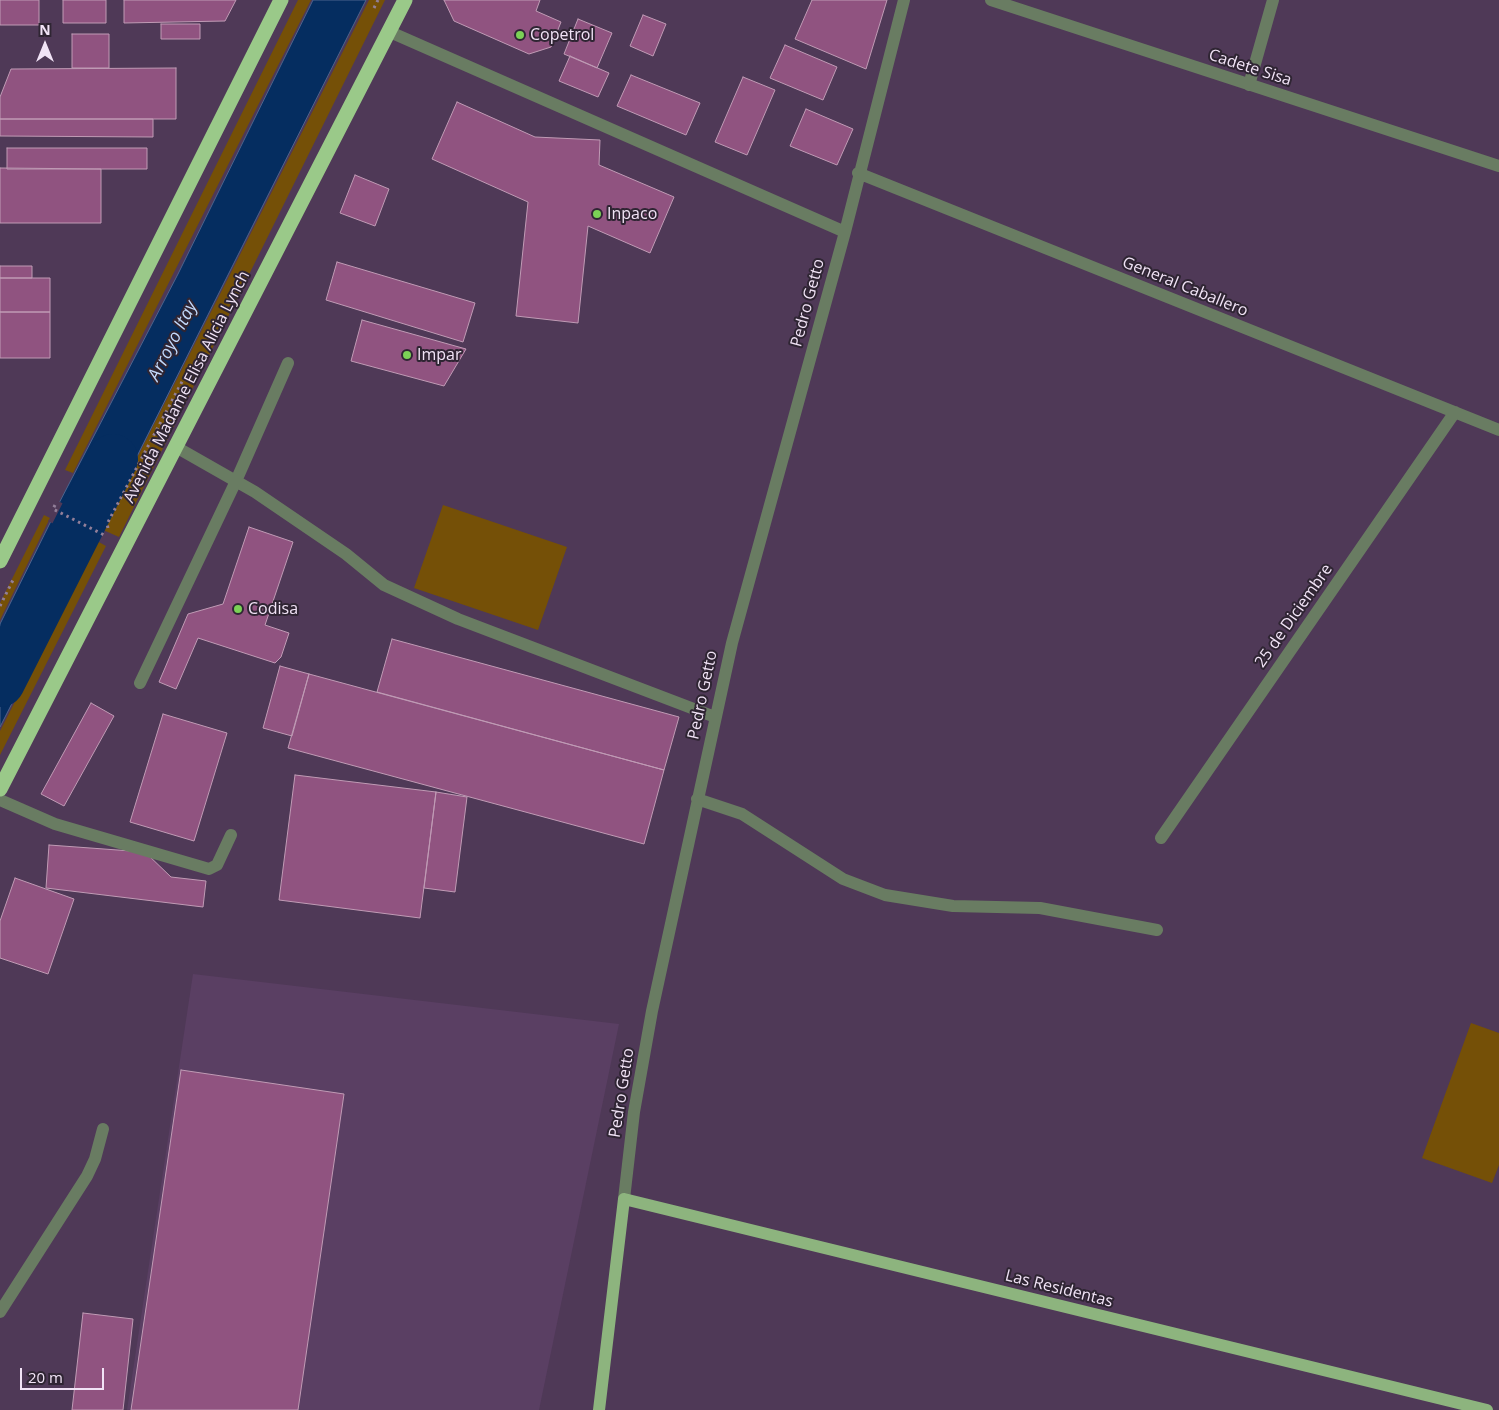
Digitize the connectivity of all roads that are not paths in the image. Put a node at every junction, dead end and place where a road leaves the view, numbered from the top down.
1 (281, 0) edge
2 (405, 0) edge
3 (904, 0) edge
4 (991, 0) edge
5 (1273, 0) edge
6 (390, 32) junction
7 (1249, 85) junction
8 (1499, 166) edge
9 (858, 173) junction
10 (845, 232) junction
11 (288, 362) dead end
12 (1455, 412) junction
13 (1499, 430) edge
14 (176, 447) junction
15 (236, 481) junction
16 (0, 560) edge
17 (140, 683) dead end
18 (715, 717) junction
19 (0, 789) edge
20 (697, 799) junction
21 (0, 800) edge
22 (231, 835) dead end
23 (1161, 838) dead end
24 (1157, 930) dead end
25 (103, 1129) dead end
26 (624, 1199) junction
27 (0, 1312) edge
28 (599, 1410) edge
29 (1487, 1410) edge

1 - 16 highway
2 - 6 highway, Avenida Madame Elisa Alicia Lynch
3 - 9 street, Pedro Getto
4 - 7 street, Cadete Sisa
5 - 7 street
6 - 10 street
6 - 14 highway, Avenida Madame Elisa Alicia Lynch
7 - 8 street, Cadete Sisa
9 - 10 street, Pedro Getto
9 - 12 street, General Caballero
10 - 18 street, Pedro Getto
11 - 15 street
12 - 13 street, General Caballero
12 - 23 street, 25 de Diciembre
14 - 15 street
14 - 19 highway, Avenida Madame Elisa Alicia Lynch
15 - 17 street
15 - 18 street
18 - 20 street, Pedro Getto
20 - 24 street
20 - 26 street, Pedro Getto
21 - 22 street
25 - 27 street
26 - 28 main road, Pedro Getto
26 - 29 main road, Las Residentas

